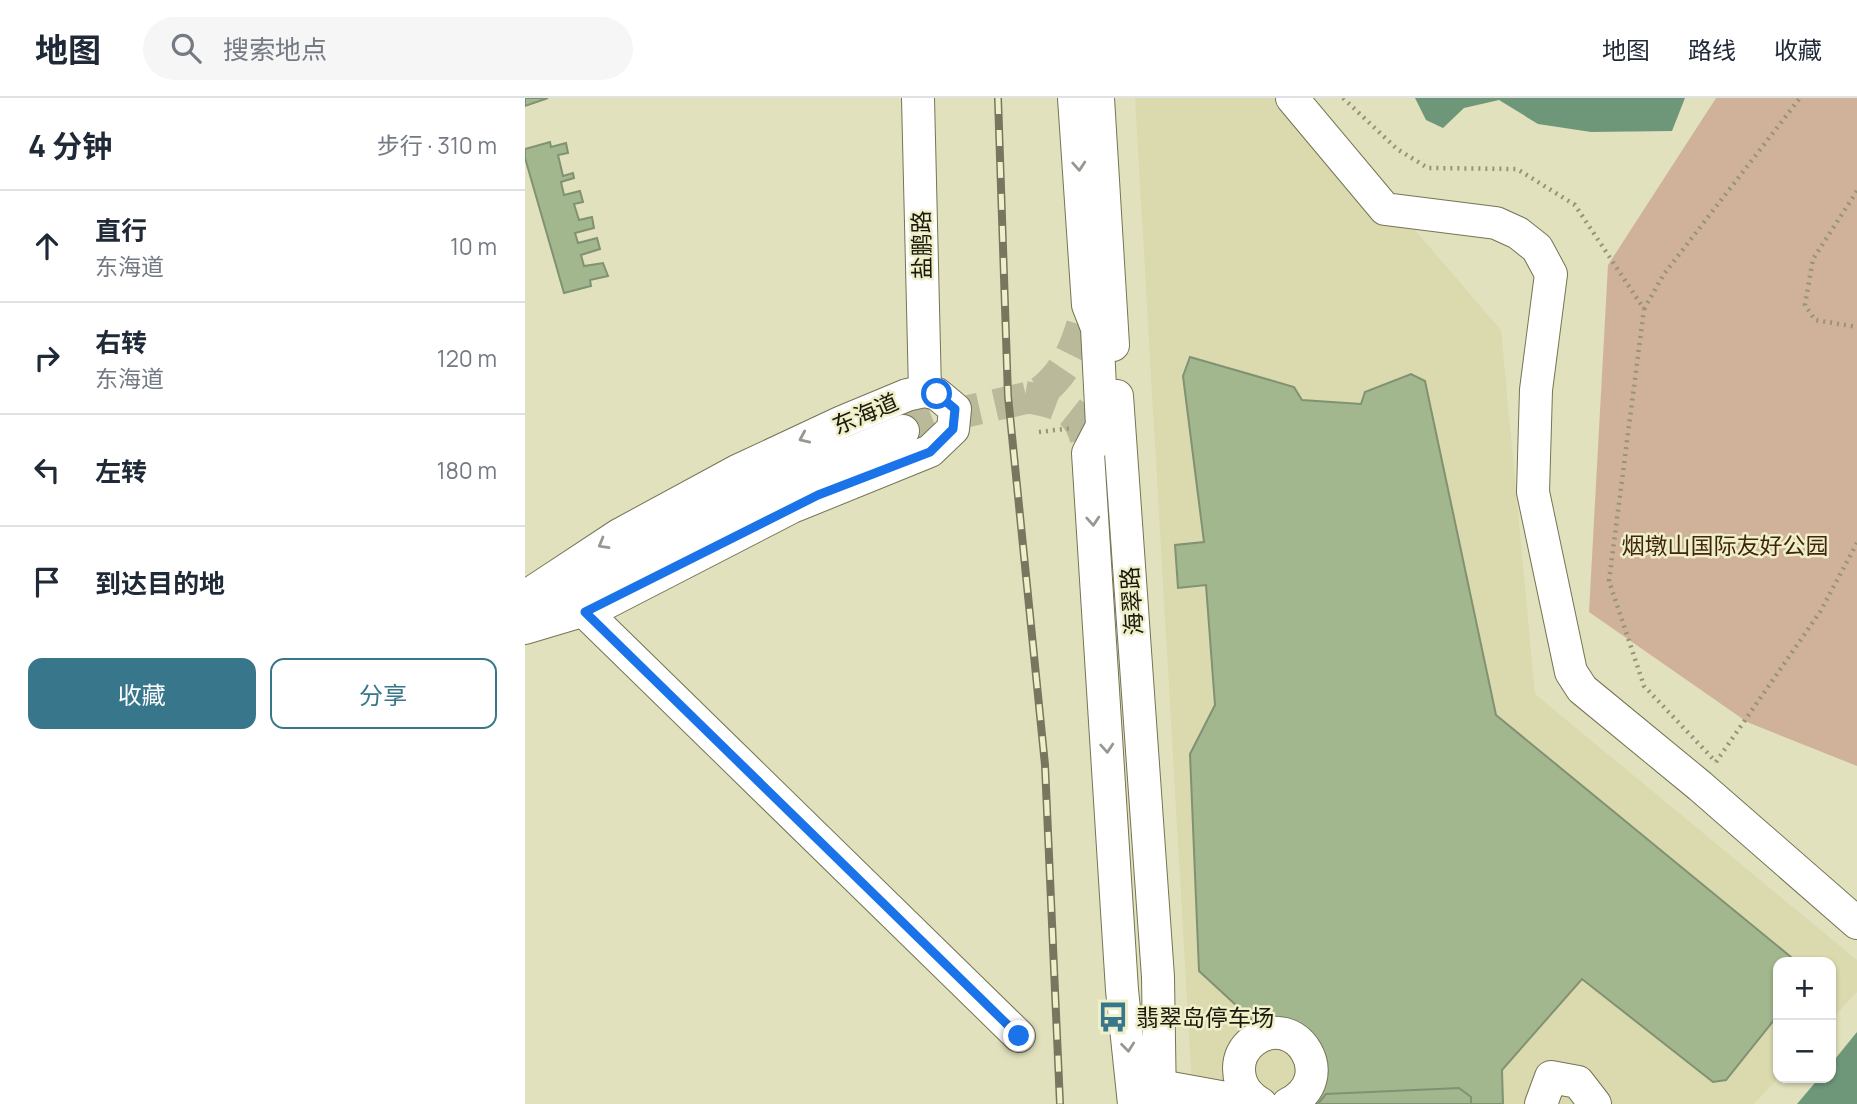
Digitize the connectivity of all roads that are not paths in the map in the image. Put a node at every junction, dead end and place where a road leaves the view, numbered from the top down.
1 (918, 98) edge
2 (1074, 98) edge
3 (1098, 98) edge
4 (1292, 98) edge
5 (925, 391) junction
6 (903, 431) tunnel mouth
7 (590, 581) junction
8 (525, 598) edge
9 (585, 612) junction
10 (525, 628) edge
11 (1857, 923) edge
12 (1019, 1036) dead end
13 (1160, 1095) edge
14 (1134, 1104) edge
15 (1260, 1104) edge
16 (1288, 1104) edge
17 (1541, 1104) edge
18 (1595, 1104) edge

1 - 5 street, 盐鹏路
2 -> 14 street, 海翠路
3 - 13 street, 海翠路
4 - 11 street
5 -> 8 street, 东海道
5 - 9 street, 东海道
6 - 7 street, 东海道
7 - 8 street, 东海道
7 - 10 street, 东海道
9 - 10 street, 东海道
9 - 12 street
13 - 15 street
15 - 16 street
17 - 18 street

